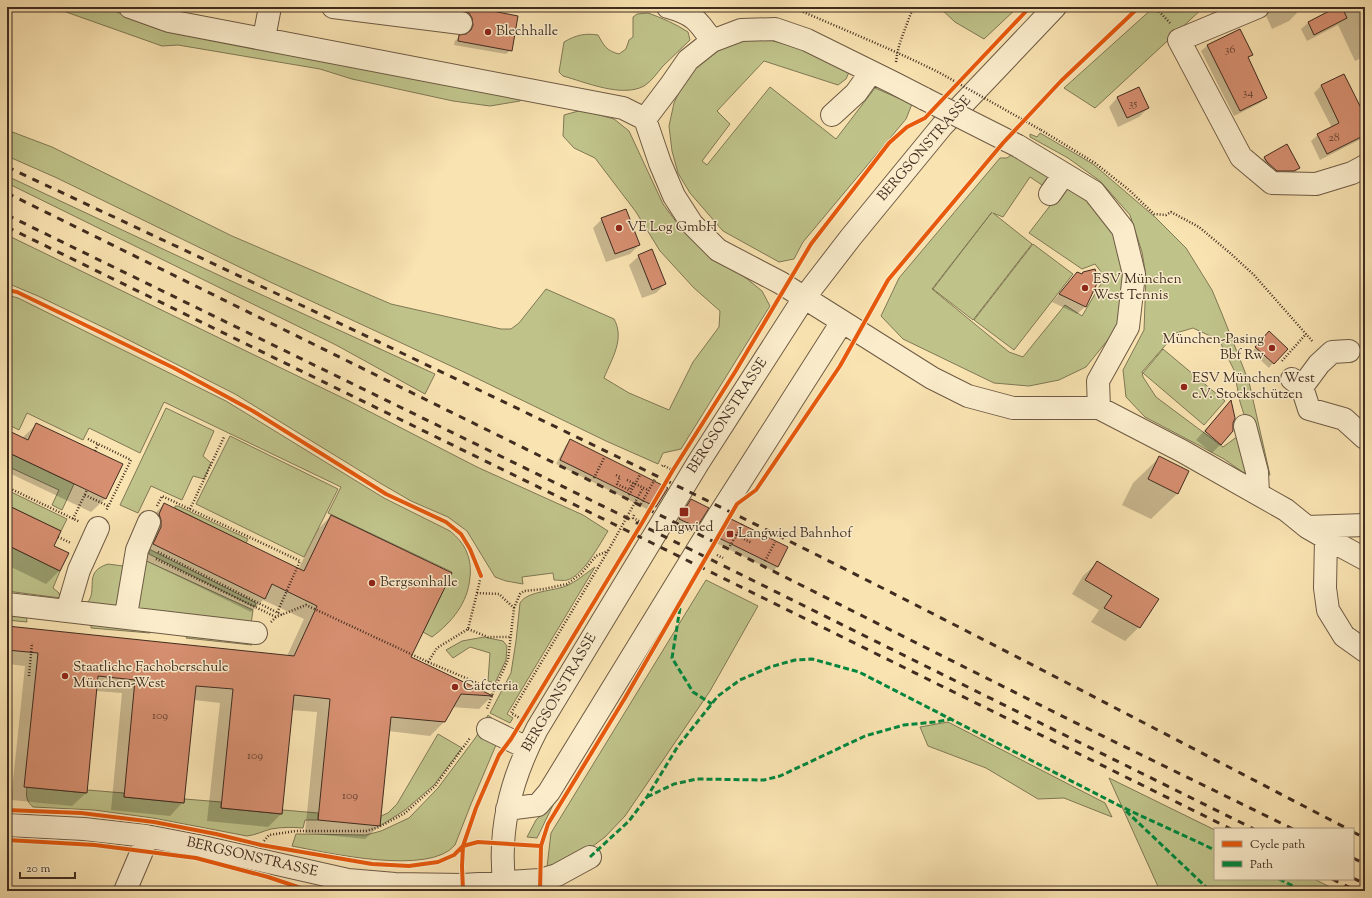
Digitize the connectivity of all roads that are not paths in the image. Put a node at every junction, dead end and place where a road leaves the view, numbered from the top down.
1 (130, 7) edge
2 (270, 7) edge
3 (334, 7) edge
4 (668, 7) edge
5 (1055, 7) edge
6 (1258, 7) edge
7 (171, 14) edge
8 (461, 23) dead end
9 (264, 38) junction
10 (712, 41) junction
11 (871, 72) junction
12 (832, 115) dead end
13 (645, 119) junction
14 (1365, 166) edge
15 (1064, 174) junction
16 (1050, 194) dead end
17 (804, 298) junction
18 (842, 322) junction
19 (1349, 350) dead end
20 (1099, 408) junction
21 (1245, 426) dead end
22 (1365, 438) edge
23 (1258, 494) junction
24 (149, 522) road end
25 (1365, 525) edge
26 (1307, 527) junction
27 (97, 529) road end
28 (1326, 538) junction
29 (1365, 559) edge
30 (7, 604) edge
31 (67, 610) junction
32 (129, 617) junction
33 (256, 633) road end
34 (1365, 651) edge
35 (482, 726) road end
36 (527, 748) junction
37 (507, 809) junction
38 (7, 825) edge
39 (146, 836) junction
40 (590, 857) dead end
41 (558, 883) edge
42 (504, 887) edge
43 (125, 891) edge

1 - 7 street
2 - 9 street
3 - 8 street
4 - 10 street
5 - 17 street, BERGSONSTRASSE
6 - 14 street
7 - 9 street
9 - 13 street
10 - 11 street
10 - 13 street
11 - 12 street
11 - 15 street, bridge
13 - 17 street
15 - 16 street
15 - 20 street
17 - 18 street
17 - 36 street, BERGSONSTRASSE
18 - 20 street
18 - 37 street
19 - 22 street
20 - 23 street
21 - 23 street
23 - 26 street
24 - 32 street
25 - 26 street
26 - 28 street
27 - 31 street
28 - 29 street
28 - 34 street
30 - 31 street
31 - 32 street
32 - 33 street
35 - 36 street
36 - 37 street, BERGSONSTRASSE
37 - 42 street, BERGSONSTRASSE
38 - 39 street, BERGSONSTRASSE
39 - 42 street, BERGSONSTRASSE
39 - 43 street
40 - 41 street
41 - 42 street

